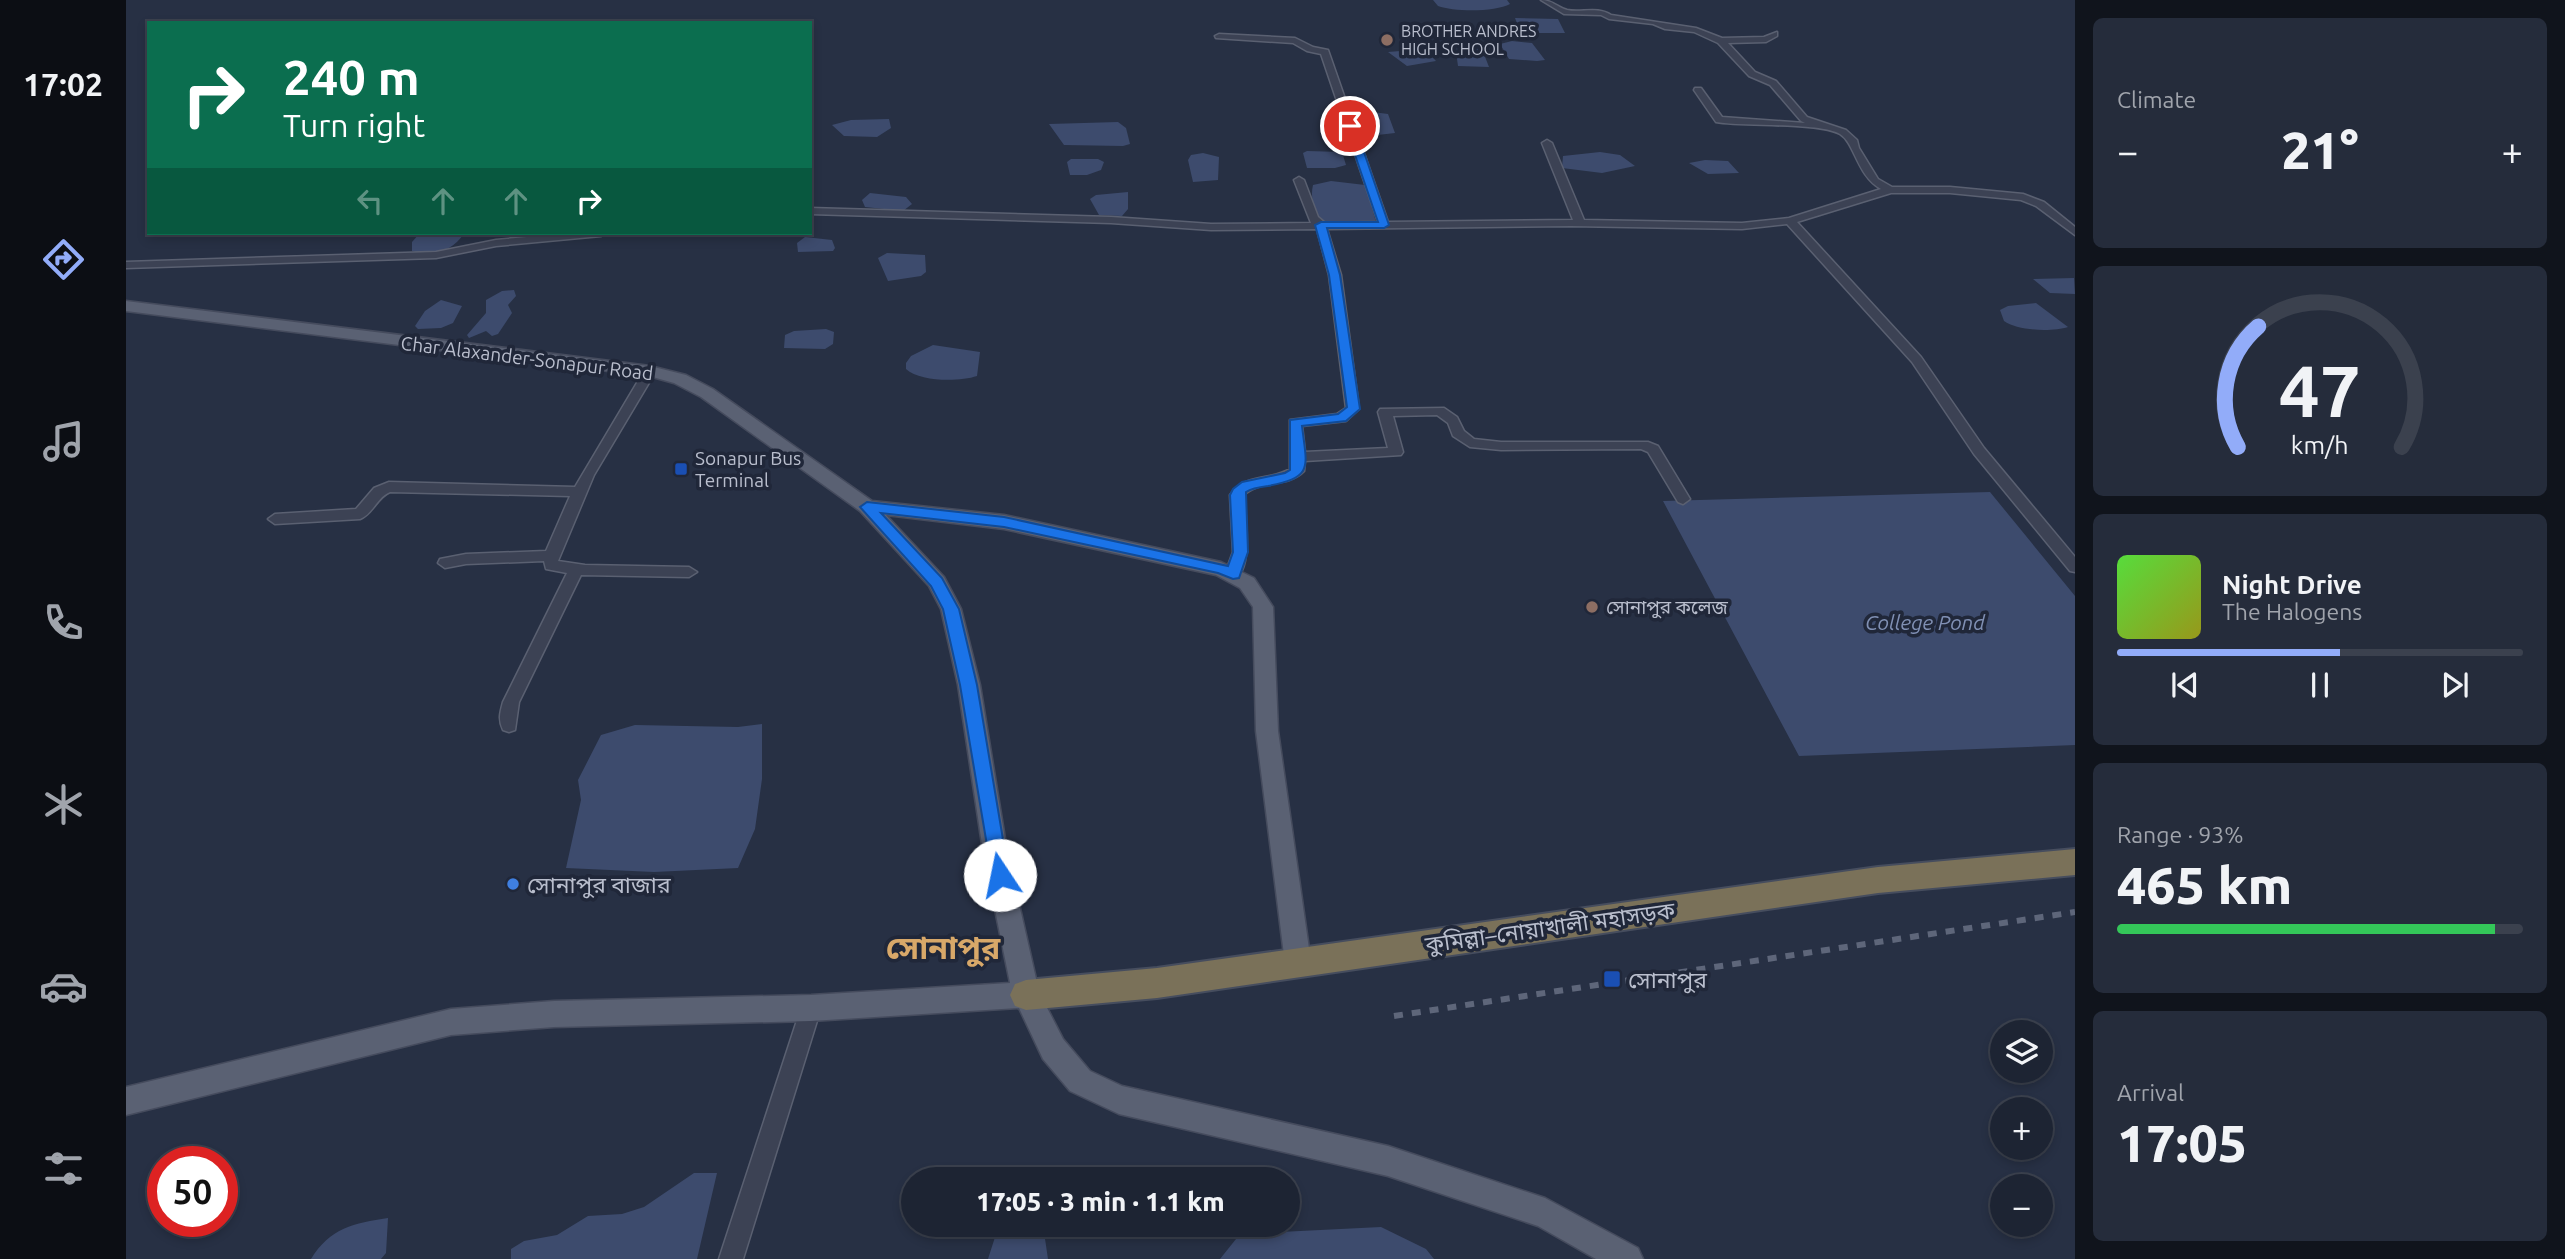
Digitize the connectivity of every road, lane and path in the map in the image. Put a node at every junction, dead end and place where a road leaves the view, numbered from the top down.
1 (1545, 0) edge
2 (1774, 34) dead end
3 (1219, 36) dead end
4 (1721, 41) junction
5 (1698, 90) dead end
6 (1822, 126) junction
7 (1547, 143) dead end
8 (1299, 180) dead end
9 (1889, 190) junction
10 (812, 211) edge
11 (1790, 221) junction
12 (1580, 223) junction
13 (1321, 225) junction
14 (1384, 225) junction
15 (2075, 232) edge
16 (580, 235) edge
17 (126, 265) edge
18 (126, 306) edge
19 (650, 371) junction
20 (1299, 457) junction
21 (580, 492) junction
22 (1683, 499) dead end
23 (867, 507) junction
24 (275, 519) dead end
25 (551, 556) junction
26 (445, 563) dead end
27 (2075, 567) edge
28 (576, 569) junction
29 (689, 572) dead end
30 (1233, 574) junction
31 (509, 725) dead end
32 (2075, 862) edge
33 (1298, 963) junction
34 (1026, 995) junction
35 (811, 1008) junction
36 (126, 1101) edge
37 (732, 1259) edge
38 (1627, 1259) edge

1 - 4 street
2 - 4 street
3 - 14 street
4 - 6 street
5 - 6 street
6 - 9 street
7 - 12 street
8 - 13 street
9 - 11 street
9 - 15 street
10 - 13 street
11 - 12 street
11 - 27 street
12 - 14 street
13 - 14 street
13 - 20 street
16 - 17 street
18 - 19 main road, Char Alaxander-Sonapur Road
19 - 21 street
19 - 23 main road, Char Alaxander-Sonapur Road
20 - 22 street
20 - 30 street
21 - 24 street
21 - 25 street
23 - 30 main road
23 - 34 main road, Char Alaxander-Sonapur Road
25 - 26 street
25 - 28 street
28 - 29 street
28 - 31 street
30 - 33 main road
32 - 33 highway, কুমিল্লা–নোয়াখালী মহাসড়ক
33 - 34 highway, কুমিল্লা–নোয়াখালী মহাসড়ক
34 - 35 main road
34 - 38 main road, Char Alaxander-Sonapur Road
35 - 36 main road
35 - 37 street

